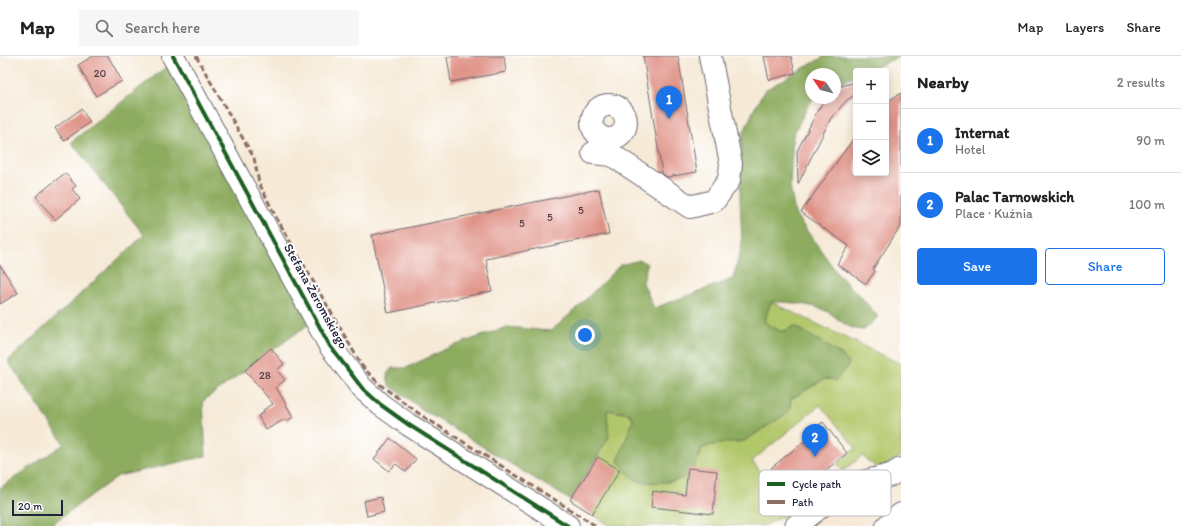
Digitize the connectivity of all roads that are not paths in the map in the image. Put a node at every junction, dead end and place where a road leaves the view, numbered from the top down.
1 (173, 56) edge
2 (710, 56) edge
3 (593, 153) dead end
4 (901, 469) edge
5 (891, 475) edge
6 (901, 514) edge
7 (809, 516) edge
8 (568, 526) edge
9 (796, 526) edge
10 (887, 526) edge

1 - 8 street, Stefana Żeromskiego
2 - 3 street
4 - 5 street
6 - 10 street
7 - 9 street

